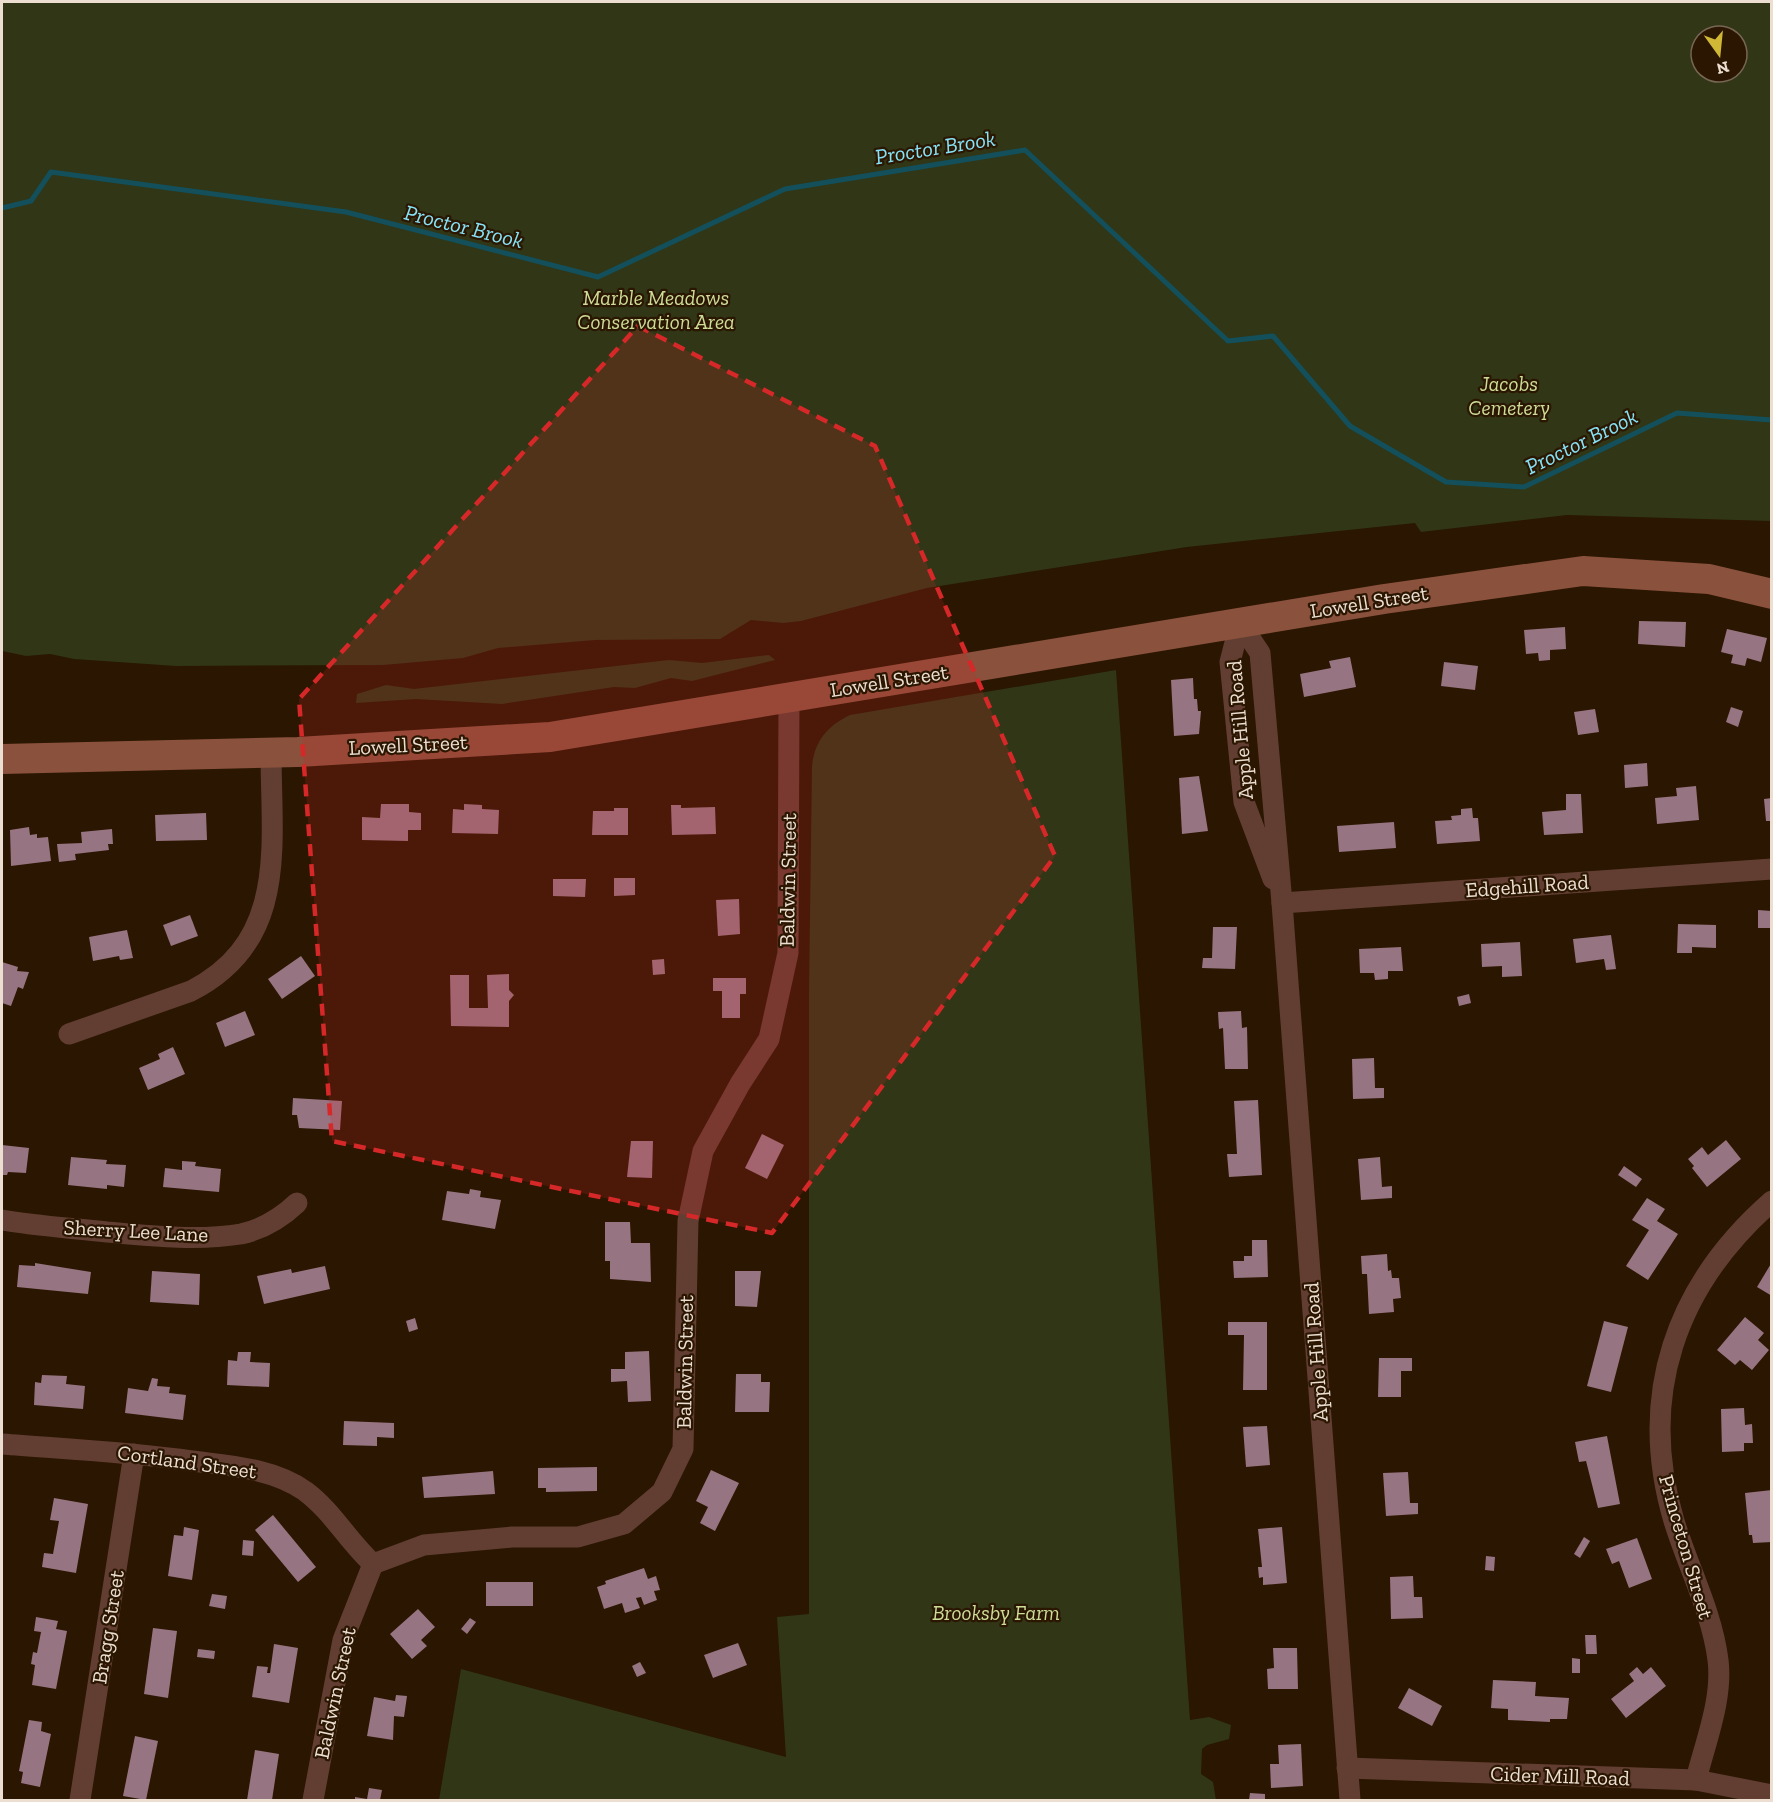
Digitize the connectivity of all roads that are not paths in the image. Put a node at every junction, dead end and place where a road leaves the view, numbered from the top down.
1 (1772, 594) edge
2 (1240, 623) junction
3 (789, 698) junction
4 (271, 752) junction
5 (2, 759) edge
6 (1772, 869) edge
7 (1282, 903) junction
8 (69, 1034) dead end
9 (1772, 1201) edge
10 (297, 1203) dead end
11 (2, 1220) edge
12 (2, 1444) edge
13 (134, 1454) junction
14 (373, 1564) junction
15 (1347, 1768) junction
16 (1696, 1780) junction
17 (1772, 1795) edge
18 (80, 1800) edge
19 (313, 1800) edge
20 (1350, 1800) edge

1 - 2 main road, Lowell Street
2 - 3 main road, Lowell Street
2 - 7 street, Apple Hill Road
2 - 7 street, Apple Hill Road
3 - 4 main road, Lowell Street
3 - 14 street, Baldwin Street
4 - 5 main road, Lowell Street
4 - 8 street
6 - 7 street, Edgehill Road
7 - 15 street, Apple Hill Road
9 - 16 street, Princeton Street
10 - 11 street, Sherry Lee Lane
12 - 13 street, Cortland Street
13 - 14 street, Cortland Street
13 - 18 street, Bragg Street
14 - 19 street, Baldwin Street
15 - 16 street, Cider Mill Road
15 - 20 street, Apple Hill Road
16 - 17 street, Cider Mill Road

